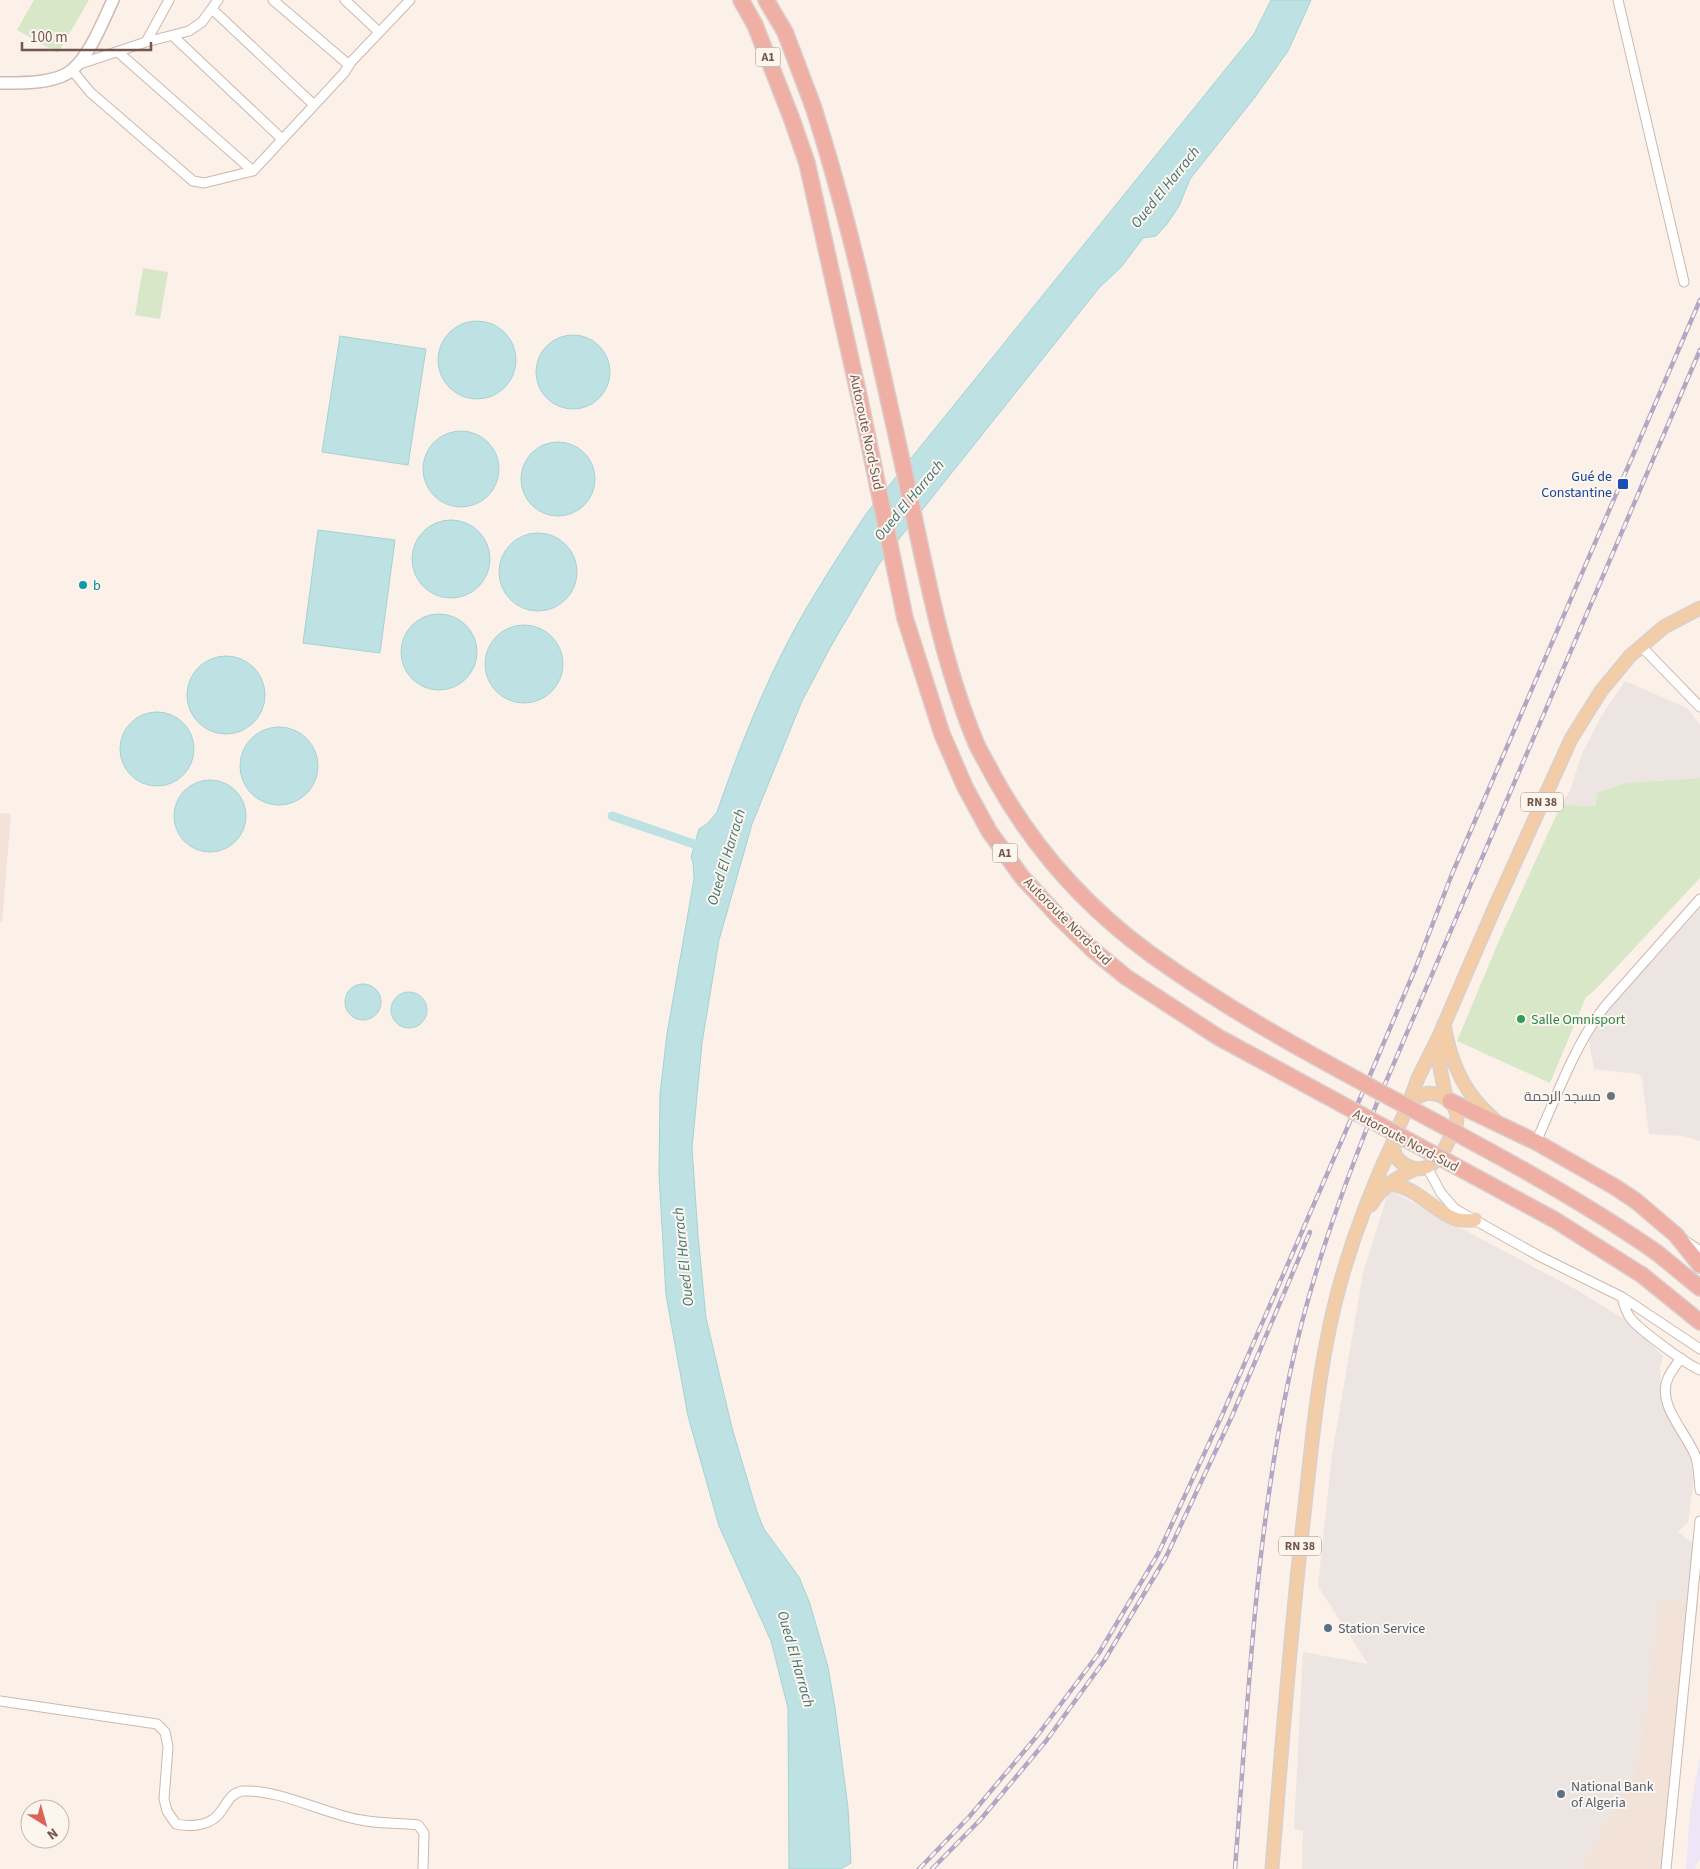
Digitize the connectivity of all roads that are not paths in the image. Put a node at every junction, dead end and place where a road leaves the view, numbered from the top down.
1 (113, 0) edge
2 (169, 0) edge
3 (218, 0) edge
4 (273, 0) edge
5 (345, 0) edge
6 (410, 0) edge
7 (741, 0) edge
8 (766, 0) edge
9 (1618, 0) edge
10 (212, 9) junction
11 (379, 32) junction
12 (173, 36) junction
13 (146, 42) junction
14 (118, 52) junction
15 (348, 66) junction
16 (75, 68) junction
17 (0, 83) edge
18 (314, 105) junction
19 (282, 139) junction
20 (253, 171) junction
21 (1684, 282) dead end
22 (1700, 608) edge
23 (1641, 646) junction
24 (1700, 707) edge
25 (1700, 898) edge
26 (1444, 1022) junction
27 (1438, 1036) junction
28 (1448, 1099) junction
29 (1407, 1108) junction
30 (1502, 1125) junction
31 (1394, 1140) junction
32 (1536, 1142) junction
33 (1421, 1168) junction
34 (1387, 1184) junction
35 (1475, 1220) junction
36 (1358, 1227) junction
37 (1676, 1235) junction
38 (1700, 1251) edge
39 (1700, 1265) edge
40 (1700, 1288) edge
41 (1622, 1297) junction
42 (1700, 1322) edge
43 (1700, 1349) edge
44 (1681, 1358) junction
45 (1700, 1370) edge
46 (1700, 1490) edge
47 (1700, 1521) edge
48 (0, 1701) edge
49 (423, 1869) edge
50 (1272, 1869) edge
51 (1666, 1869) edge

1 - 16 street
2 - 13 street
3 - 10 street
4 - 15 street
5 - 11 street
6 - 11 street
7 - 42 highway, Autoroute Nord-Sud / A1, bridge
8 - 40 highway, Autoroute Nord-Sud / A1, bridge
9 - 21 street
10 - 12 street
10 - 18 street
11 - 15 street
12 - 13 street
12 - 19 street
13 - 14 street
14 - 16 street
14 - 20 street
15 - 18 street
16 - 17 street
16 - 20 street
18 - 19 street
19 - 20 street
22 - 23 main road, RN 38
23 - 24 street
23 - 26 main road, RN 38
25 - 32 street
26 - 27 main road, RN 38
26 - 30 main road
27 - 28 main road, RN 38
27 - 29 main road, RN 38
28 - 29 main road
28 - 30 highway
28 - 33 main road
29 - 31 main road
30 - 32 highway
31 - 33 main road
31 - 36 main road, RN 38
32 - 37 highway
33 - 34 main road, RN 38
33 - 35 street
34 - 35 main road
34 - 36 main road, RN 38
35 - 41 street
36 - 50 main road, RN 38
37 - 38 street
37 - 39 highway
41 - 43 street
41 - 44 street
44 - 45 street
44 - 46 street
47 - 51 street
48 - 49 street

